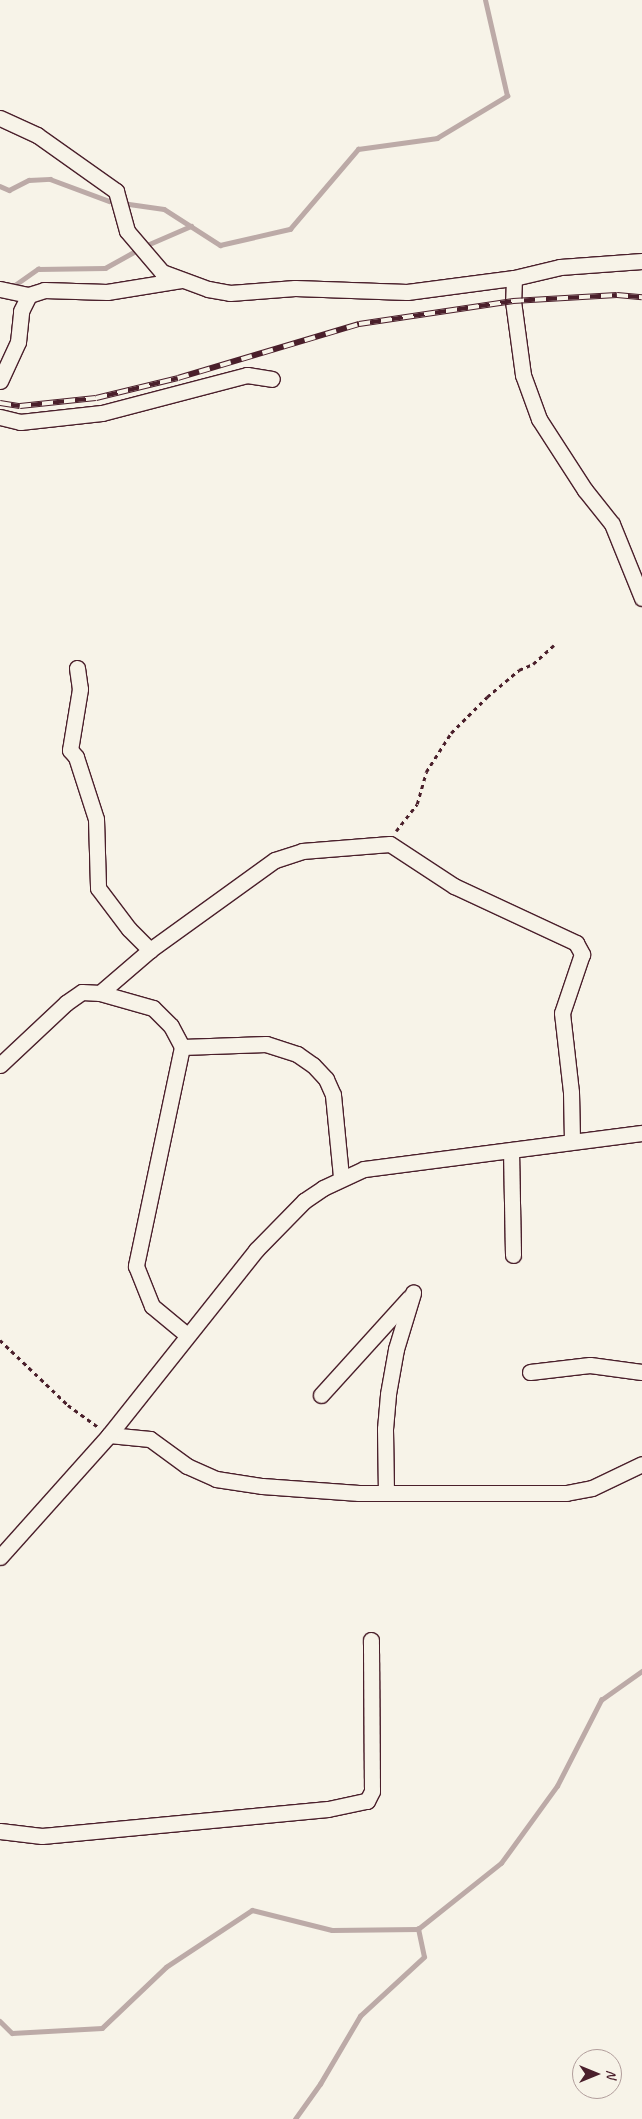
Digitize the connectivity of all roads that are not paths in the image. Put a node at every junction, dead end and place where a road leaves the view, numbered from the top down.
1 (0, 118) edge
2 (642, 260) edge
3 (514, 278) junction
4 (183, 279) junction
5 (0, 289) edge
6 (29, 295) junction
7 (272, 379) dead end
8 (0, 381) edge
9 (0, 417) edge
10 (641, 592) edge
11 (77, 668) dead end
12 (150, 950) junction
13 (100, 993) junction
14 (182, 1048) junction
15 (0, 1065) edge
16 (642, 1132) edge
17 (572, 1140) junction
18 (511, 1150) junction
19 (341, 1177) junction
20 (513, 1255) dead end
21 (187, 1335) junction
22 (530, 1372) dead end
23 (642, 1372) edge
24 (321, 1395) dead end
25 (109, 1435) junction
26 (642, 1464) edge
27 (386, 1492) junction
28 (0, 1557) edge
29 (371, 1640) dead end
30 (0, 1831) edge

1 - 4 street
2 - 3 street
3 - 4 street
3 - 10 street
4 - 6 street
5 - 6 street
6 - 8 street
7 - 9 street
11 - 12 street
12 - 13 street
12 - 17 street
13 - 14 street
13 - 15 street
14 - 19 street
14 - 21 street
16 - 17 street
17 - 18 street
18 - 19 street
18 - 20 street
19 - 21 street
21 - 25 street
22 - 23 street
24 - 27 street
25 - 27 street
25 - 28 street
26 - 27 street
29 - 30 street

